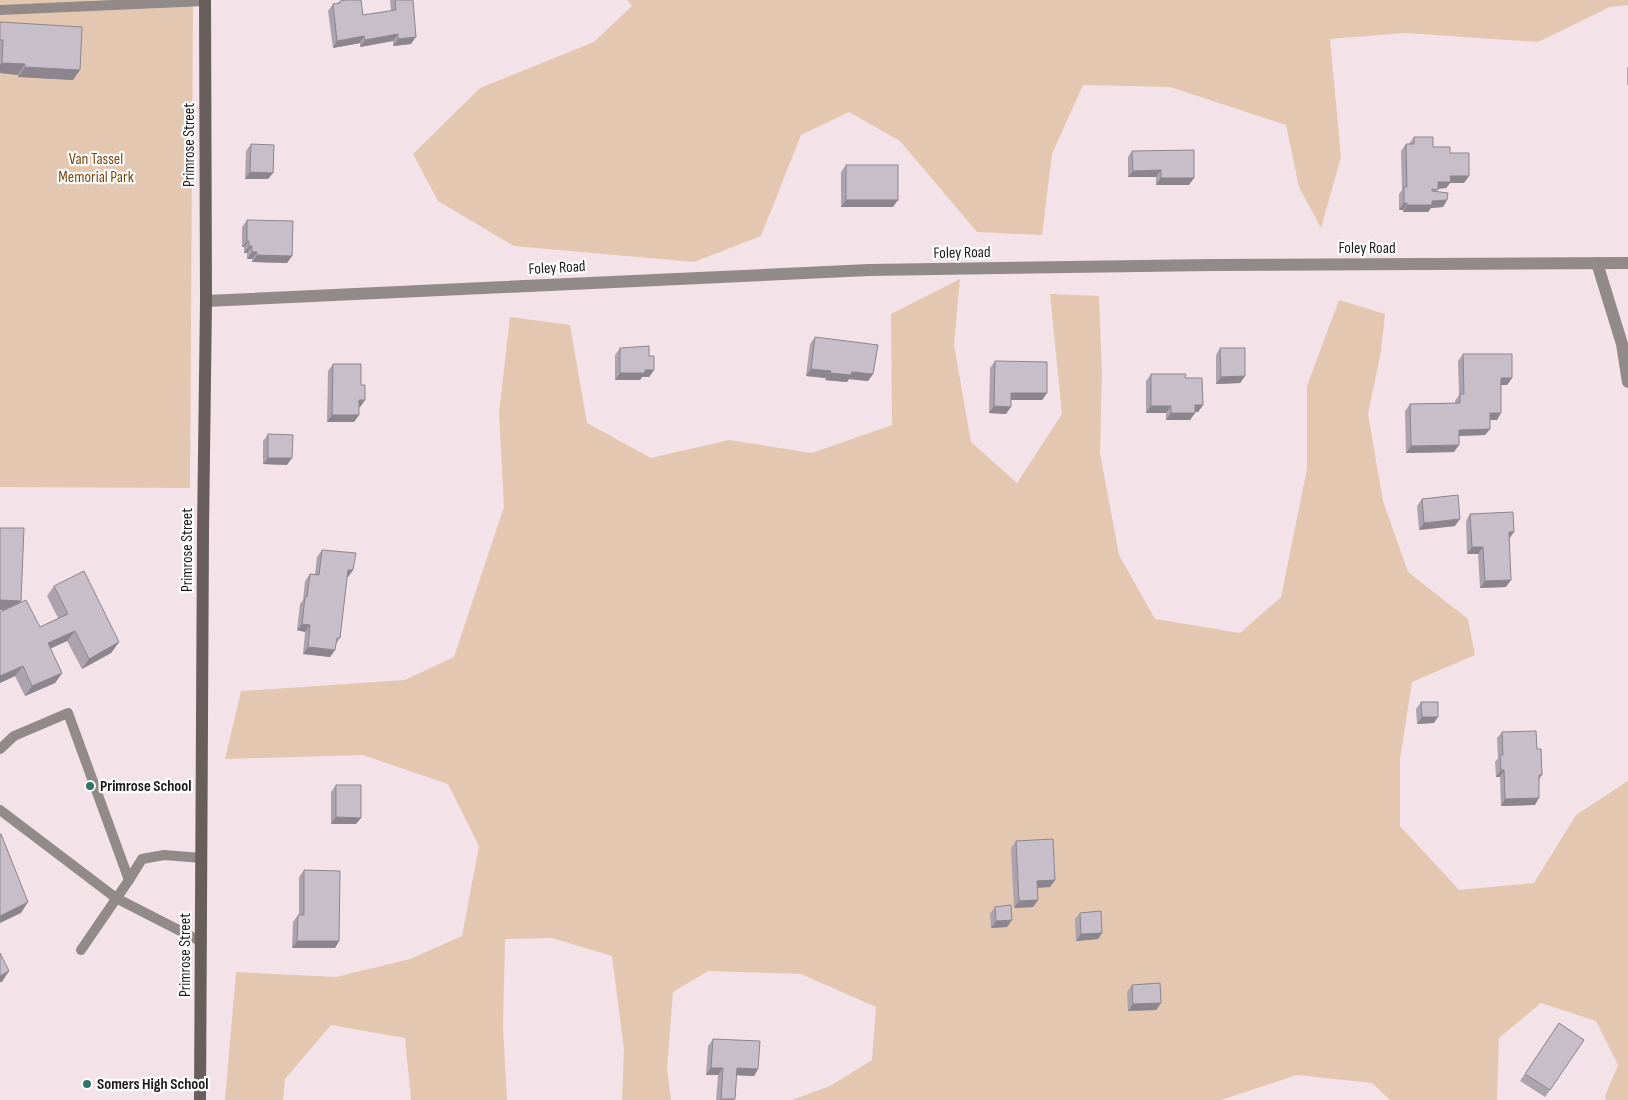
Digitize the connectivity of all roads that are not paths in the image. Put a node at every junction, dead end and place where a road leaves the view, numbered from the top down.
1 (205, 0) edge
2 (0, 10) edge
3 (1597, 263) junction
4 (1628, 263) edge
5 (206, 301) junction
6 (1628, 382) edge
7 (0, 749) edge
8 (0, 810) edge
9 (202, 858) junction
10 (129, 880) junction
11 (116, 898) junction
12 (202, 942) junction
13 (80, 950) dead end
14 (200, 1100) edge

1 - 2 lane
1 - 5 main road, Primrose Street
3 - 4 street, Foley Road
3 - 5 street, Foley Road
3 - 6 street
5 - 9 main road, Primrose Street
7 - 10 lane
8 - 11 lane
9 - 10 lane
9 - 12 main road, Primrose Street
10 - 11 lane
11 - 12 lane
11 - 13 lane
12 - 14 main road, Primrose Street

